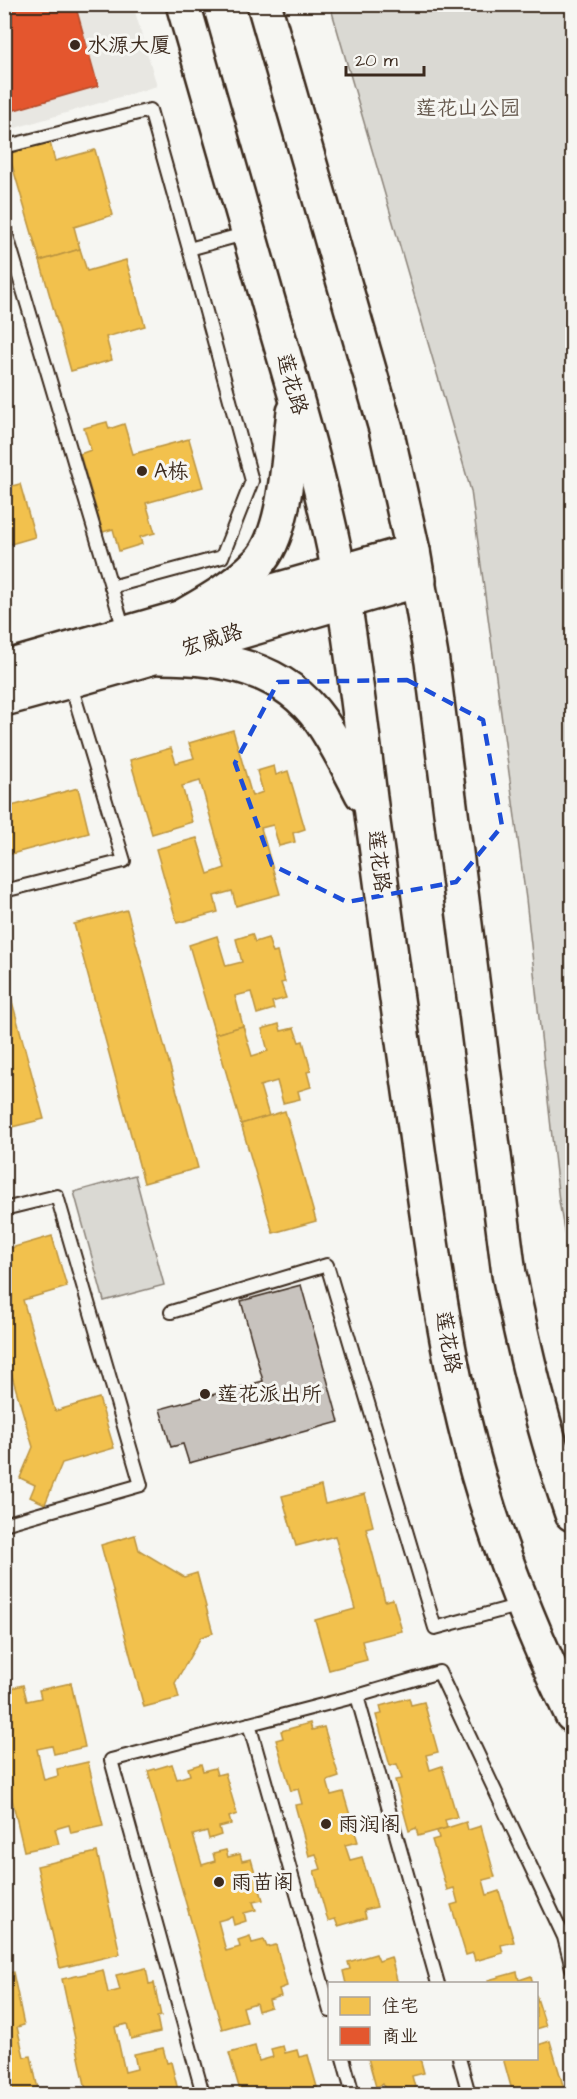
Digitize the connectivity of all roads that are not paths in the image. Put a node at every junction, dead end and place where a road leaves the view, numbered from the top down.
1 (183, 4) edge
2 (264, 4) edge
3 (4, 147) edge
4 (4, 226) edge
5 (249, 233) junction
6 (189, 249) junction
7 (296, 395) junction
8 (416, 565) junction
9 (111, 586) junction
10 (341, 586) junction
11 (178, 619) junction
12 (125, 634) junction
13 (160, 657) junction
14 (66, 667) junction
15 (4, 668) edge
16 (4, 699) edge
17 (373, 817) junction
18 (4, 891) edge
19 (4, 1209) edge
20 (171, 1312) dead end
21 (573, 1514) edge
22 (4, 1524) edge
23 (521, 1605) junction
24 (357, 1696) junction
25 (573, 1715) edge
26 (249, 1724) junction
27 (573, 1968) edge
28 (438, 1982) edge
29 (328, 2004) edge
30 (344, 2060) edge
31 (460, 2060) edge
32 (203, 2094) edge
33 (353, 2094) edge
34 (470, 2094) edge

1 - 5 main road, 莲花路
2 - 8 main road
3 - 6 lane
4 - 9 lane
5 - 6 lane
5 - 7 main road, 莲花路
6 - 9 lane
7 - 10 main road, 莲花路
7 - 11 main road
8 - 10 main road, 宏威路
8 - 21 main road
9 - 12 lane
10 - 11 main road, 宏威路
10 - 13 main road, 宏威路
10 - 17 main road, 莲花路
11 - 12 main road, 宏威路
12 - 14 main road, 宏威路
13 - 14 main road, 宏威路
13 - 17 main road
14 - 15 main road, 宏威路
14 - 16 main road, 宏威路
14 - 18 lane
17 - 23 main road, 莲花路
19 - 22 lane
20 - 23 lane
23 - 25 main road, 莲花路
24 - 26 lane
24 - 27 lane
24 - 28 lane
26 - 29 lane
26 - 32 lane
30 - 33 lane
31 - 34 lane

